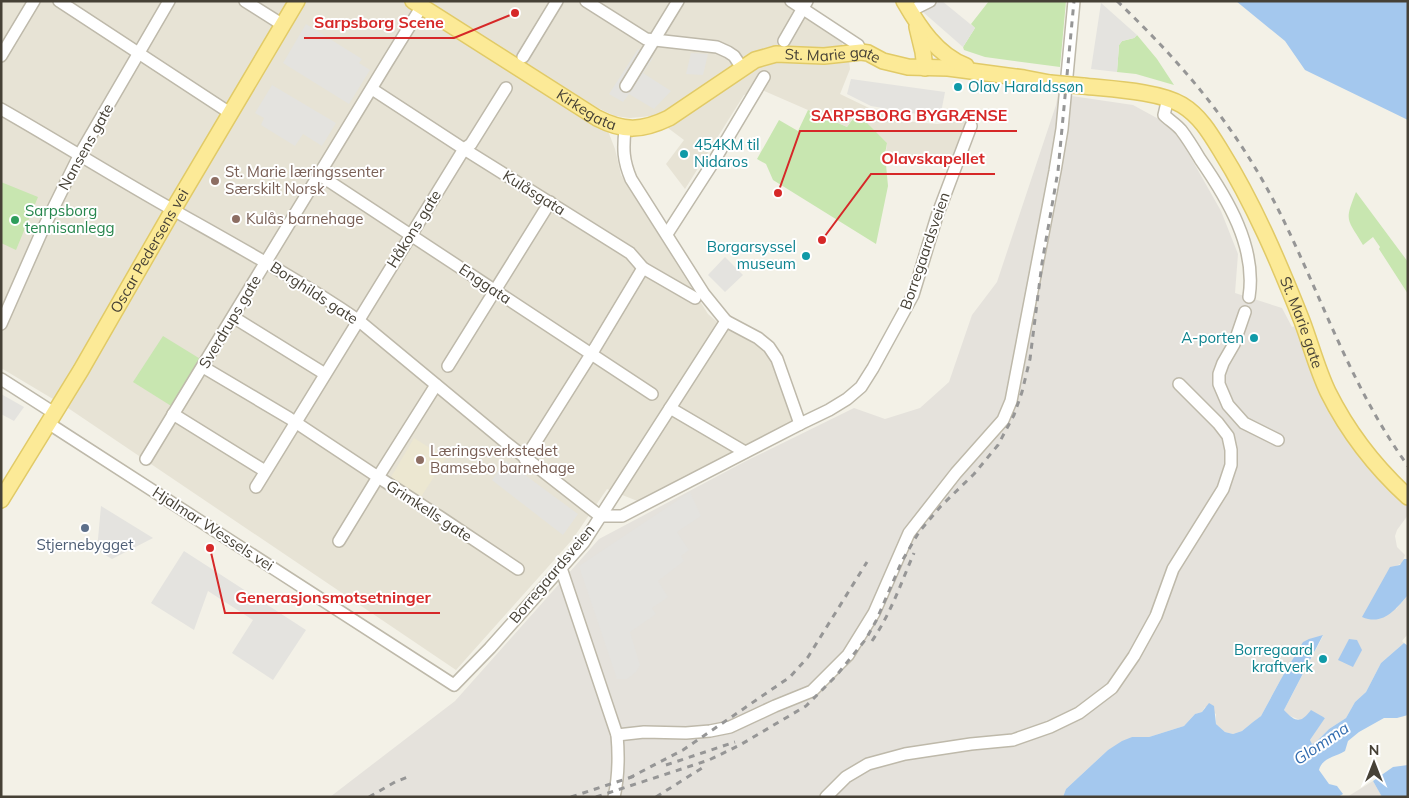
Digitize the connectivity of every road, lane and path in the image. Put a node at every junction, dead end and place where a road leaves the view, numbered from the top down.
1 (34, 1) edge
2 (59, 1) edge
3 (169, 1) edge
4 (245, 1) edge
5 (297, 1) edge
6 (557, 1) edge
7 (586, 1) edge
8 (678, 1) edge
9 (791, 1) edge
10 (930, 1) edge
11 (1074, 1) edge
12 (418, 4) edge
13 (805, 5) edge
14 (910, 12) edge
15 (283, 25) junction
16 (654, 41) junction
17 (784, 41) dead end
18 (861, 52) junction
19 (138, 54) junction
20 (1, 56) edge
21 (523, 57) dead end
22 (742, 68) junction
23 (925, 68) junction
24 (989, 74) junction
25 (764, 77) dead end
26 (1050, 83) junction
27 (626, 86) dead end
28 (506, 88) dead end
29 (372, 89) junction
30 (1166, 101) junction
31 (1, 109) edge
32 (230, 113) junction
33 (971, 126) dead end
34 (625, 129) junction
35 (464, 149) junction
36 (80, 154) junction
37 (318, 174) junction
38 (550, 202) junction
39 (173, 210) junction
40 (412, 234) junction
41 (667, 234) junction
42 (265, 262) junction
43 (643, 268) junction
44 (495, 291) junction
45 (1249, 297) dead end
46 (695, 298) dead end
47 (1245, 312) dead end
48 (233, 317) junction
49 (358, 320) junction
50 (726, 321) junction
51 (1, 324) edge
52 (591, 354) junction
53 (448, 366) dead end
54 (203, 367) junction
55 (325, 374) junction
56 (1, 379) edge
57 (1179, 384) dead end
58 (436, 385) junction
59 (652, 394) dead end
60 (670, 408) junction
61 (173, 414) junction
62 (51, 418) junction
63 (296, 423) junction
64 (800, 424) junction
65 (1278, 440) dead end
66 (745, 452) junction
67 (146, 458) dead end
68 (525, 458) junction
69 (265, 471) junction
70 (378, 477) junction
71 (256, 487) dead end
72 (1408, 497) edge
73 (1, 500) edge
74 (600, 516) junction
75 (339, 541) dead end
76 (561, 568) junction
77 (518, 569) dead end
78 (454, 685) joint
79 (617, 735) junction
80 (614, 797) edge
81 (826, 797) edge

1 - 20 street
2 - 19 street
3 - 19 street, Nansens gate
4 - 15 street
5 - 15 main road, Oscar Pedersens vei
6 - 21 street
7 - 16 street
8 - 16 street
9 - 13 street
10 - 14 street
11 - 79 street
12 - 29 street, Sverdrups gate
12 - 34 main road, Kirkegata
13 - 17 street
13 - 18 street
14 - 23 main road
14 - 24 main road
15 - 32 main road, Oscar Pedersens vei
16 - 22 street
16 - 27 street
18 - 22 main road, St. Marie gate
18 - 23 main road, St. Marie gate
19 - 32 street
19 - 36 street, Nansens gate
22 - 34 main road, St. Marie gate
23 - 24 main road, St. Marie gate
23 - 26 main road, St. Marie gate
24 - 26 main road, St. Marie gate
25 - 41 street
26 - 30 main road, St. Marie gate, bridge
28 - 35 street, Håkons gate
29 - 35 street, Kulåsgata
29 - 37 street, Sverdrups gate
30 - 45 street
30 - 72 main road, St. Marie gate
31 - 36 street, Borghilds gate
32 - 39 main road, Oscar Pedersens vei
33 - 64 street, Borregaardsveien
34 - 41 street, Kirkegata
35 - 38 street, Kulåsgata
35 - 40 street, Håkons gate
36 - 39 street, Borghilds gate
36 - 51 street, Nansens gate
37 - 40 street, Enggata
37 - 42 street, Sverdrups gate
38 - 43 street, Kulåsgata
38 - 44 street
39 - 42 street, Borghilds gate
39 - 62 main road, Oscar Pedersens vei
40 - 44 street, Enggata
40 - 49 street, Håkons gate
41 - 50 street, Kirkegata
42 - 48 street, Sverdrups gate
42 - 49 street, Borghilds gate
43 - 46 street, Kulåsgata
43 - 52 street
44 - 52 street, Enggata
44 - 53 street
47 - 65 street
48 - 54 street, Sverdrups gate
48 - 55 street
49 - 55 street, Håkons gate
49 - 58 street, Borghilds gate
50 - 60 street
50 - 64 street
52 - 59 street, Enggata
52 - 68 street
54 - 61 street, Sverdrups gate
54 - 63 street
55 - 63 street, Håkons gate
56 - 62 street, Hjalmar Wessels vei
57 - 81 street
58 - 68 street, Borghilds gate
58 - 70 street
60 - 66 street
60 - 74 street
61 - 67 street, Sverdrups gate
61 - 69 street
62 - 73 main road, Oscar Pedersens vei
62 - 78 street, Hjalmar Wessels vei
63 - 69 street, Håkons gate
63 - 70 street
64 - 66 street, Borregaardsveien
66 - 74 street, Borregaardsveien
68 - 74 street, Borghilds gate
69 - 71 street, Håkons gate
70 - 75 street, Grimkells gate
70 - 77 street, Grimkells gate
74 - 76 street, Borregaardsveien
76 - 78 street, Borregaardsveien
76 - 79 street
79 - 80 street

